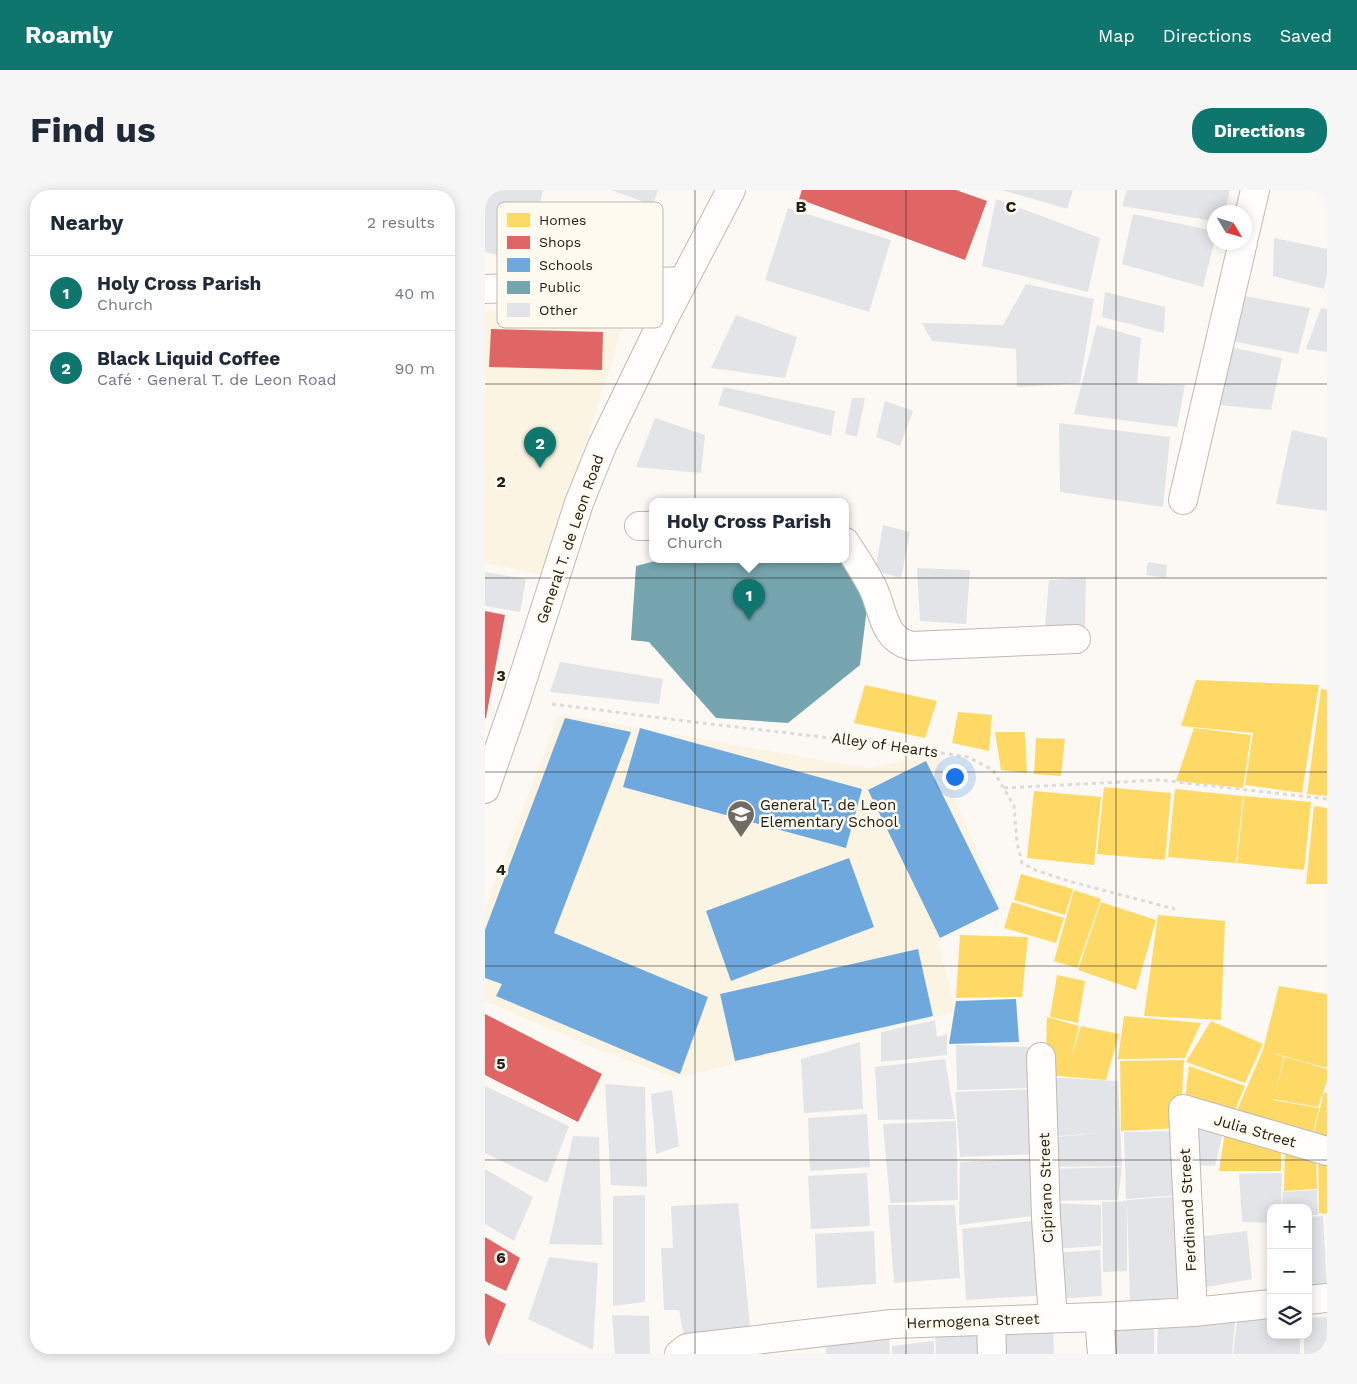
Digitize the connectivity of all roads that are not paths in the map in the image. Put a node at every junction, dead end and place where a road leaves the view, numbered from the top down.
1 (731, 190) edge
2 (1255, 190) edge
3 (1252, 205) edge
4 (1241, 250) edge
5 (683, 281) junction
6 (663, 282) edge
7 (663, 320) edge
8 (659, 328) edge
9 (1183, 500) dead end
10 (849, 549) edge
11 (1076, 639) dead end
12 (493, 742) edge
13 (485, 789) edge
14 (1041, 1057) dead end
15 (1183, 1109) joint
16 (1327, 1151) edge
17 (1327, 1298) edge
18 (1312, 1300) edge
19 (1267, 1304) edge
20 (1193, 1312) junction
21 (1053, 1318) junction
22 (1099, 1318) junction
23 (991, 1321) junction
24 (679, 1354) edge
25 (992, 1354) edge
26 (1102, 1354) edge

1 - 5 street, General T. de Leon Road
2 - 3 street
4 - 9 street
5 - 6 street
5 - 7 street, General T. de Leon Road
8 - 12 street, General T. de Leon Road
10 - 11 street
12 - 13 street, General T. de Leon Road
14 - 21 street, Cipirano Street
15 - 16 street, Julia Street
15 - 20 street, Ferdinand Street
17 - 18 street
19 - 20 street, Hermogena Street
20 - 22 street, Hermogena Street
21 - 22 street, Hermogena Street
21 - 23 street, Hermogena Street
22 - 26 street
23 - 24 street, Hermogena Street
23 - 25 street

